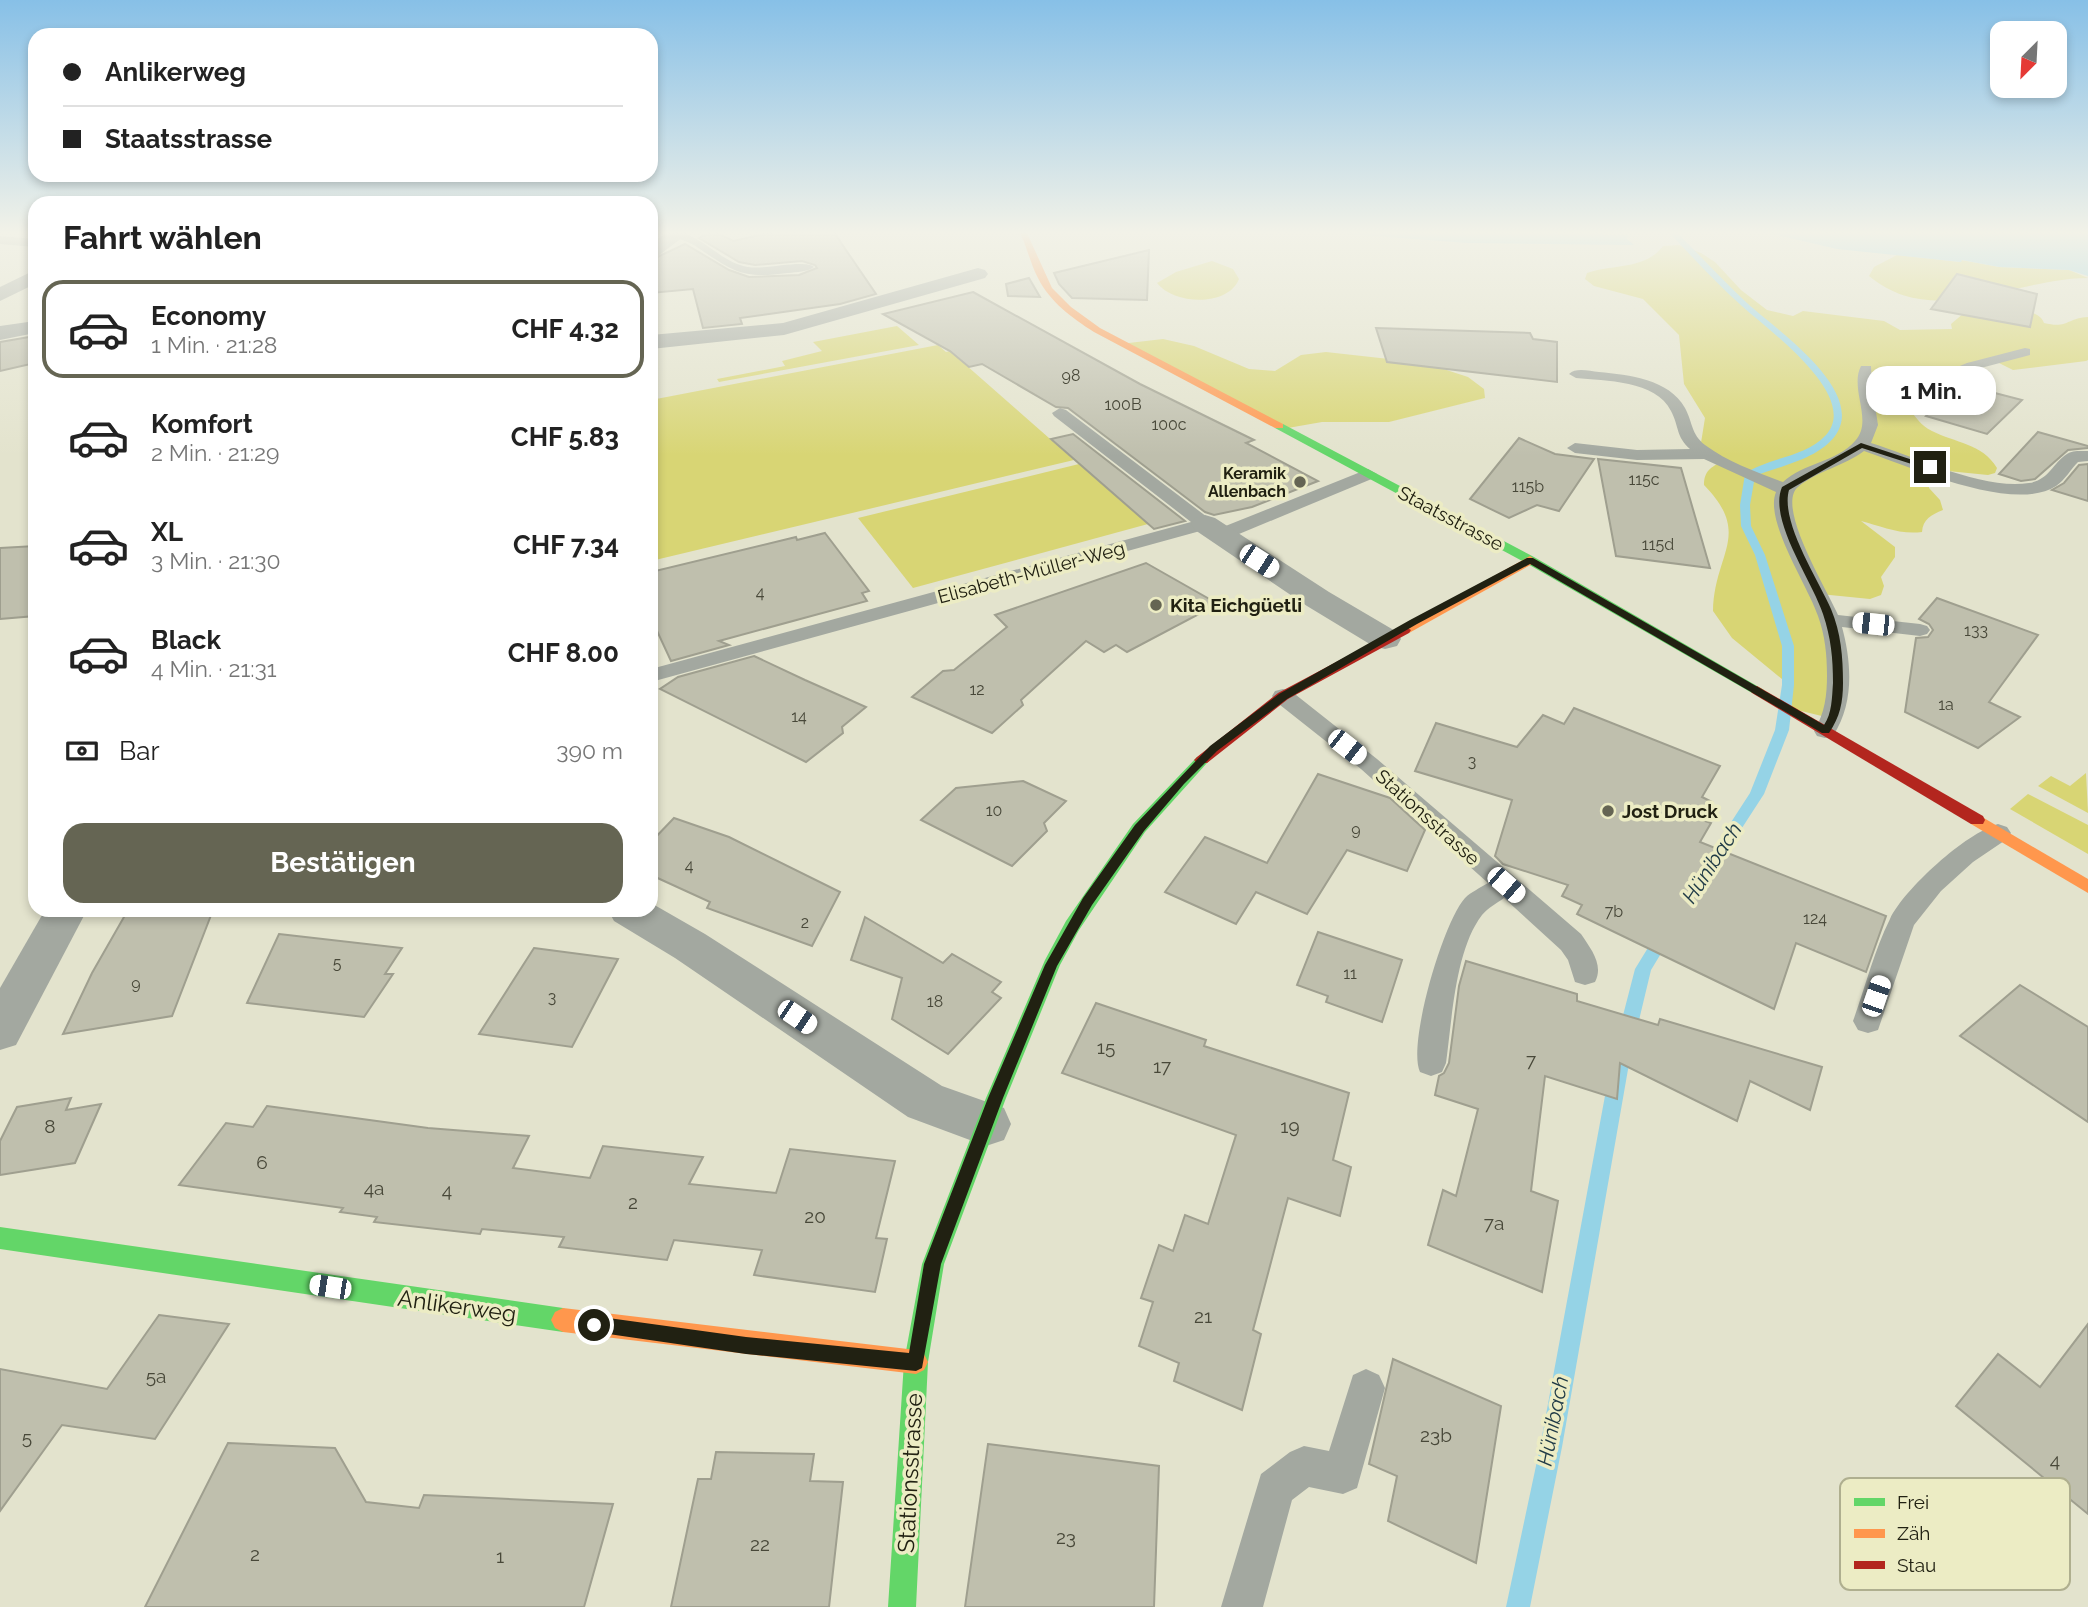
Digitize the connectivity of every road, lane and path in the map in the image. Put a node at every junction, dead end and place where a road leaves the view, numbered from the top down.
1 (865, 306) edge
2 (1067, 306) edge
3 (28, 328) edge
4 (0, 333) edge
5 (658, 341) edge
6 (2025, 352) dead end
7 (1866, 369) dead end
8 (1576, 374) dead end
9 (1865, 389) junction
10 (1059, 413) dead end
11 (1861, 445) junction
12 (1575, 448) dead end
13 (1709, 454) junction
14 (2088, 456) edge
15 (1368, 474) junction
16 (1785, 489) junction
17 (1212, 530) junction
18 (1530, 560) junction
19 (1830, 620) junction
20 (1920, 630) dead end
21 (1385, 639) junction
22 (658, 674) edge
23 (1283, 696) junction
24 (1825, 731) junction
25 (1998, 833) junction
26 (1506, 885) junction
27 (2088, 887) edge
28 (62, 917) edge
29 (641, 917) edge
30 (1585, 974) dead end
31 (1868, 1021) dead end
32 (0, 1031) edge
33 (1431, 1062) dead end
34 (986, 1124) junction
35 (0, 1238) edge
36 (916, 1362) junction
37 (1366, 1388) dead end
38 (902, 1607) edge
39 (1242, 1607) edge

1 - 5 street
2 - 15 main road, Staatsstrasse
3 - 4 street
6 - 9 lane
7 - 9 lane
8 - 13 lane
9 - 11 lane
10 - 17 lane
11 - 14 lane
11 - 16 lane
12 - 13 lane
13 - 16 lane
15 - 17 lane
15 - 18 main road, Staatsstrasse
16 - 19 lane
17 - 21 street
17 - 22 lane, Elisabeth-Müller-Weg
18 - 21 main road, Stationsstrasse
18 - 24 main road, Staatsstrasse
19 - 20 lane
19 - 24 lane
21 - 23 main road, Stationsstrasse
23 - 26 lane, Stationsstrasse
23 - 34 main road, Stationsstrasse
24 - 25 main road, Staatsstrasse
25 - 27 main road, Staatsstrasse
25 - 31 lane
26 - 30 lane, Stationsstrasse
26 - 33 lane
28 - 32 street
29 - 34 street
34 - 36 main road, Stationsstrasse
35 - 36 main road, Anlikerweg
36 - 38 main road, Stationsstrasse
37 - 39 lane

